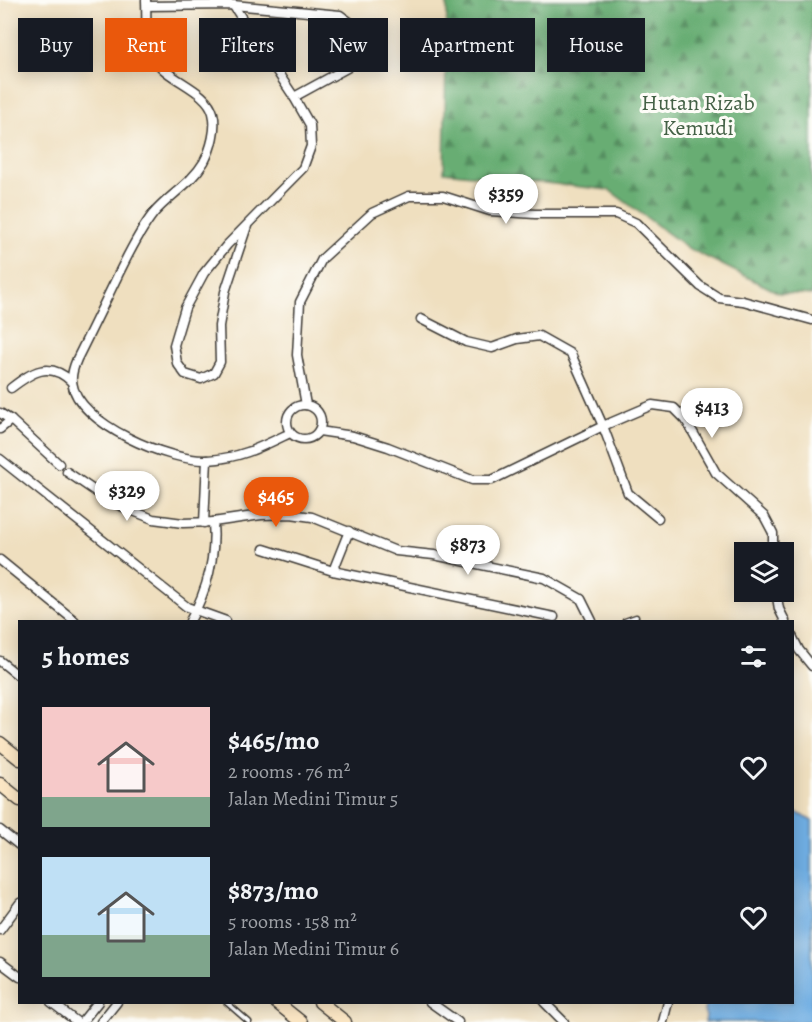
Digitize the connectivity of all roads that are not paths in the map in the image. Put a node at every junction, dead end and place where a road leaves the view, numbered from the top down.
1 (146, 3) edge
2 (233, 5) junction
3 (294, 97) junction
4 (247, 226) junction
5 (420, 319) dead end
6 (812, 320) edge
7 (72, 382) junction
8 (11, 388) dead end
9 (306, 405) junction
10 (0, 413) edge
11 (11, 420) junction
12 (603, 426) junction
13 (0, 429) edge
14 (319, 431) junction
15 (290, 433) junction
16 (0, 459) edge
17 (207, 460) junction
18 (59, 464) dead end
19 (68, 472) dead end
20 (658, 518) dead end
21 (208, 522) junction
22 (349, 531) junction
23 (773, 542) edge
24 (264, 549) dead end
25 (0, 560) edge
26 (333, 571) junction
27 (778, 602) edge
28 (196, 610) junction
29 (554, 617) dead end
30 (636, 618) dead end
31 (74, 620) edge
32 (191, 620) edge
33 (223, 620) edge
34 (591, 620) edge
35 (630, 620) edge
36 (784, 620) edge
37 (794, 640) edge
38 (0, 661) edge
39 (812, 666) edge
40 (18, 675) edge
41 (0, 743) edge
42 (18, 757) edge
43 (0, 784) edge
44 (10, 796) edge
45 (0, 830) edge
46 (18, 844) edge
47 (18, 906) edge
48 (0, 930) edge
49 (0, 962) edge
50 (18, 976) edge
51 (54, 1004) edge
52 (96, 1004) edge
53 (115, 1004) edge
54 (228, 1004) edge
55 (278, 1004) edge
56 (322, 1004) edge
57 (433, 1004) edge
58 (546, 1004) edge
59 (668, 1004) edge
60 (77, 1022) edge
61 (82, 1022) edge
62 (101, 1022) edge
63 (249, 1022) edge
64 (301, 1022) edge
65 (345, 1022) edge
66 (458, 1022) edge
67 (564, 1022) edge
68 (663, 1022) edge

1 - 2 street
1 - 7 street
2 - 3 street
2 - 3 street
3 - 4 street
4 - 4 street
5 - 12 street
6 - 9 street
7 - 8 street
7 - 17 street
9 - 14 street
9 - 15 street
10 - 11 street
11 - 13 street
11 - 18 street
12 - 14 street
12 - 20 street
12 - 23 street
14 - 15 street
15 - 17 street
16 - 28 street
17 - 21 street
19 - 21 street
21 - 22 street
21 - 28 street
22 - 26 street
22 - 34 street
24 - 26 street
25 - 31 street
26 - 29 street
27 - 36 street
28 - 32 street
28 - 33 street
30 - 35 lane
37 - 39 street
38 - 40 street
41 - 42 street
43 - 44 street
45 - 46 street
47 - 48 street
49 - 50 street
51 - 60 street
52 - 61 street
53 - 62 street
54 - 63 lane
55 - 64 street
56 - 65 street
57 - 66 street
58 - 67 street
59 - 68 street

